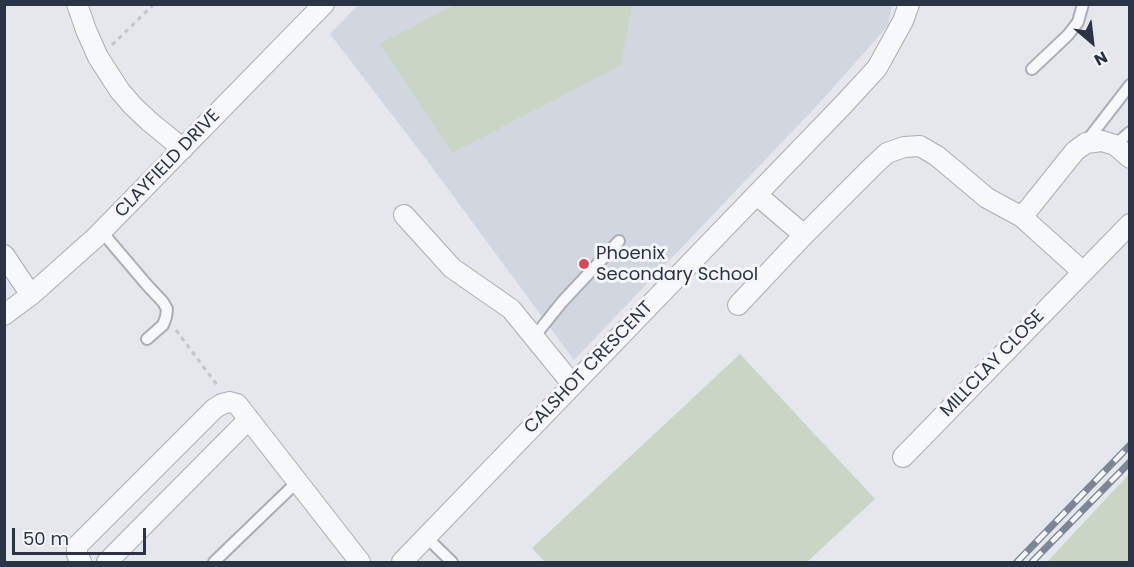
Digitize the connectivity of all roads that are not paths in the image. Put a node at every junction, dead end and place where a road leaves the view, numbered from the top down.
1 (324, 4) edge
2 (909, 4) edge
3 (1083, 4) edge
4 (77, 5) edge
5 (1032, 69) dead end
6 (1130, 85) edge
7 (1086, 142) junction
8 (1125, 145) edge
9 (183, 149) junction
10 (757, 195) junction
11 (404, 215) dead end
12 (1022, 217) junction
13 (1130, 224) edge
14 (102, 232) junction
15 (804, 235) junction
16 (619, 241) dead end
17 (4, 255) edge
18 (1083, 272) junction
19 (31, 295) junction
20 (738, 305) dead end
21 (4, 315) edge
22 (534, 336) junction
23 (147, 339) dead end
24 (573, 384) junction
25 (249, 419) junction
26 (903, 457) dead end
27 (297, 482) junction
28 (426, 537) junction
29 (81, 562) edge
30 (107, 562) edge
31 (214, 562) edge
32 (360, 562) edge
33 (402, 562) edge
34 (452, 562) edge

1 - 9 street, CLAYFIELD DRIVE
2 - 10 street, CALSHOT CRESCENT
3 - 5 lane
4 - 9 street
6 - 7 lane
7 - 8 street
7 - 12 street
9 - 14 street, CLAYFIELD DRIVE
10 - 15 street
10 - 24 street, CALSHOT CRESCENT
11 - 22 street
12 - 15 street
12 - 18 street
13 - 18 street, MILLCLAY CLOSE
14 - 19 street, CLAYFIELD DRIVE
14 - 23 lane
15 - 20 street
16 - 22 lane
17 - 19 street
18 - 26 street, MILLCLAY CLOSE
19 - 21 street, CLAYFIELD DRIVE
22 - 24 street
24 - 28 street, CALSHOT CRESCENT
25 - 27 street
25 - 29 street
25 - 30 street
27 - 31 lane
27 - 32 street
28 - 33 street, CALSHOT CRESCENT
28 - 34 lane

